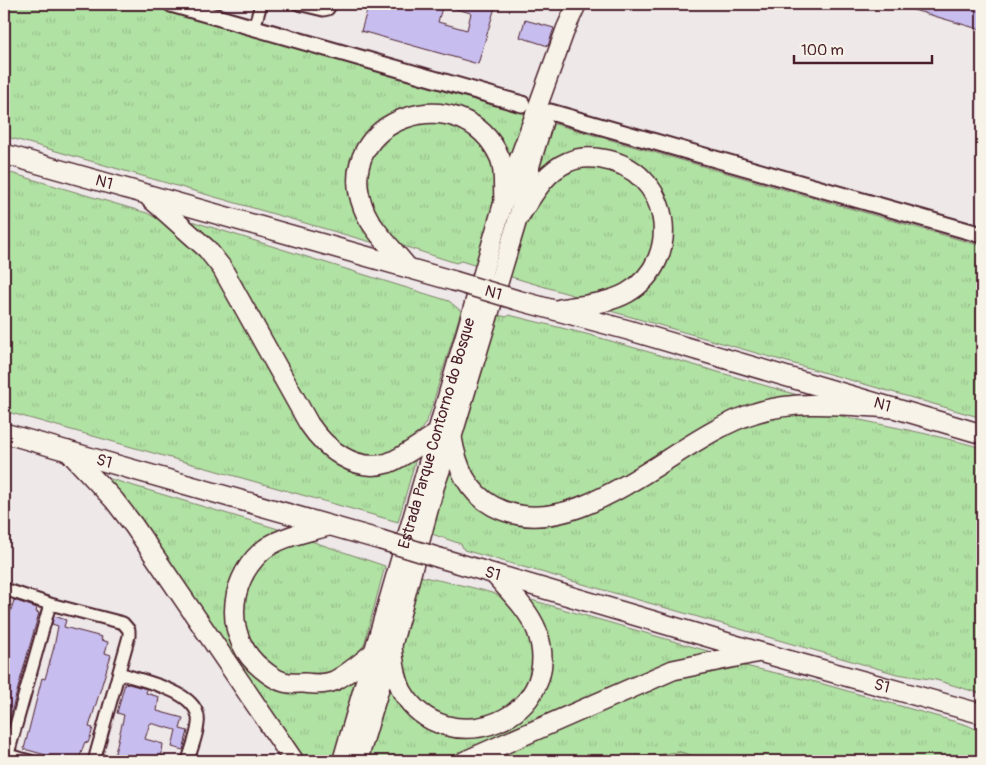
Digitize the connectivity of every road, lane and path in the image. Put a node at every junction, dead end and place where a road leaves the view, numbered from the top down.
1 (171, 4) edge
2 (261, 4) edge
3 (298, 4) edge
4 (331, 4) edge
5 (575, 10) edge
6 (254, 28) junction
7 (539, 111) junction
8 (4, 154) edge
9 (146, 195) junction
10 (504, 200) junction
11 (518, 218) junction
12 (982, 235) edge
13 (408, 268) junction
14 (554, 310) junction
15 (894, 408) junction
16 (4, 433) edge
17 (982, 434) edge
18 (443, 436) junction
19 (68, 451) junction
20 (328, 526) junction
21 (494, 574) junction
22 (4, 590) edge
23 (50, 604) junction
24 (392, 646) junction
25 (374, 652) junction
26 (760, 652) junction
27 (119, 673) junction
28 (982, 714) edge
29 (7, 758) edge
30 (30, 761) edge
31 (94, 761) edge
32 (188, 761) edge
33 (294, 761) edge
34 (342, 761) edge
35 (358, 761) edge
36 (465, 761) edge

1 - 6 main road
2 - 6 street
3 - 4 street
5 - 7 main road
5 - 7 main road
6 - 7 main road
7 - 10 main road, Estrada Parque Contorno do Bosque
7 - 11 main road, Estrada Parque Contorno do Bosque
7 - 12 main road
8 - 9 highway, N1
9 - 13 highway, N1
9 - 18 highway
10 - 13 highway
10 - 18 main road, Estrada Parque Contorno do Bosque
11 - 14 highway
11 - 18 main road, Estrada Parque Contorno do Bosque
13 - 14 highway, N1, bridge
14 - 15 highway, N1
15 - 17 highway, N1
15 - 18 highway
16 - 19 highway, S1
18 - 24 main road, Estrada Parque Contorno do Bosque
18 - 25 main road, Estrada Parque Contorno do Bosque
19 - 20 highway, S1
19 - 33 highway
20 - 21 highway, S1, bridge
20 - 25 highway
21 - 24 highway
21 - 26 highway, S1
22 - 23 street
23 - 27 street
23 - 29 street
24 - 35 main road, Estrada Parque Contorno do Bosque
25 - 34 main road, Estrada Parque Contorno do Bosque
26 - 28 highway, S1
26 - 36 highway
27 - 31 street
27 - 32 street
29 - 30 street

